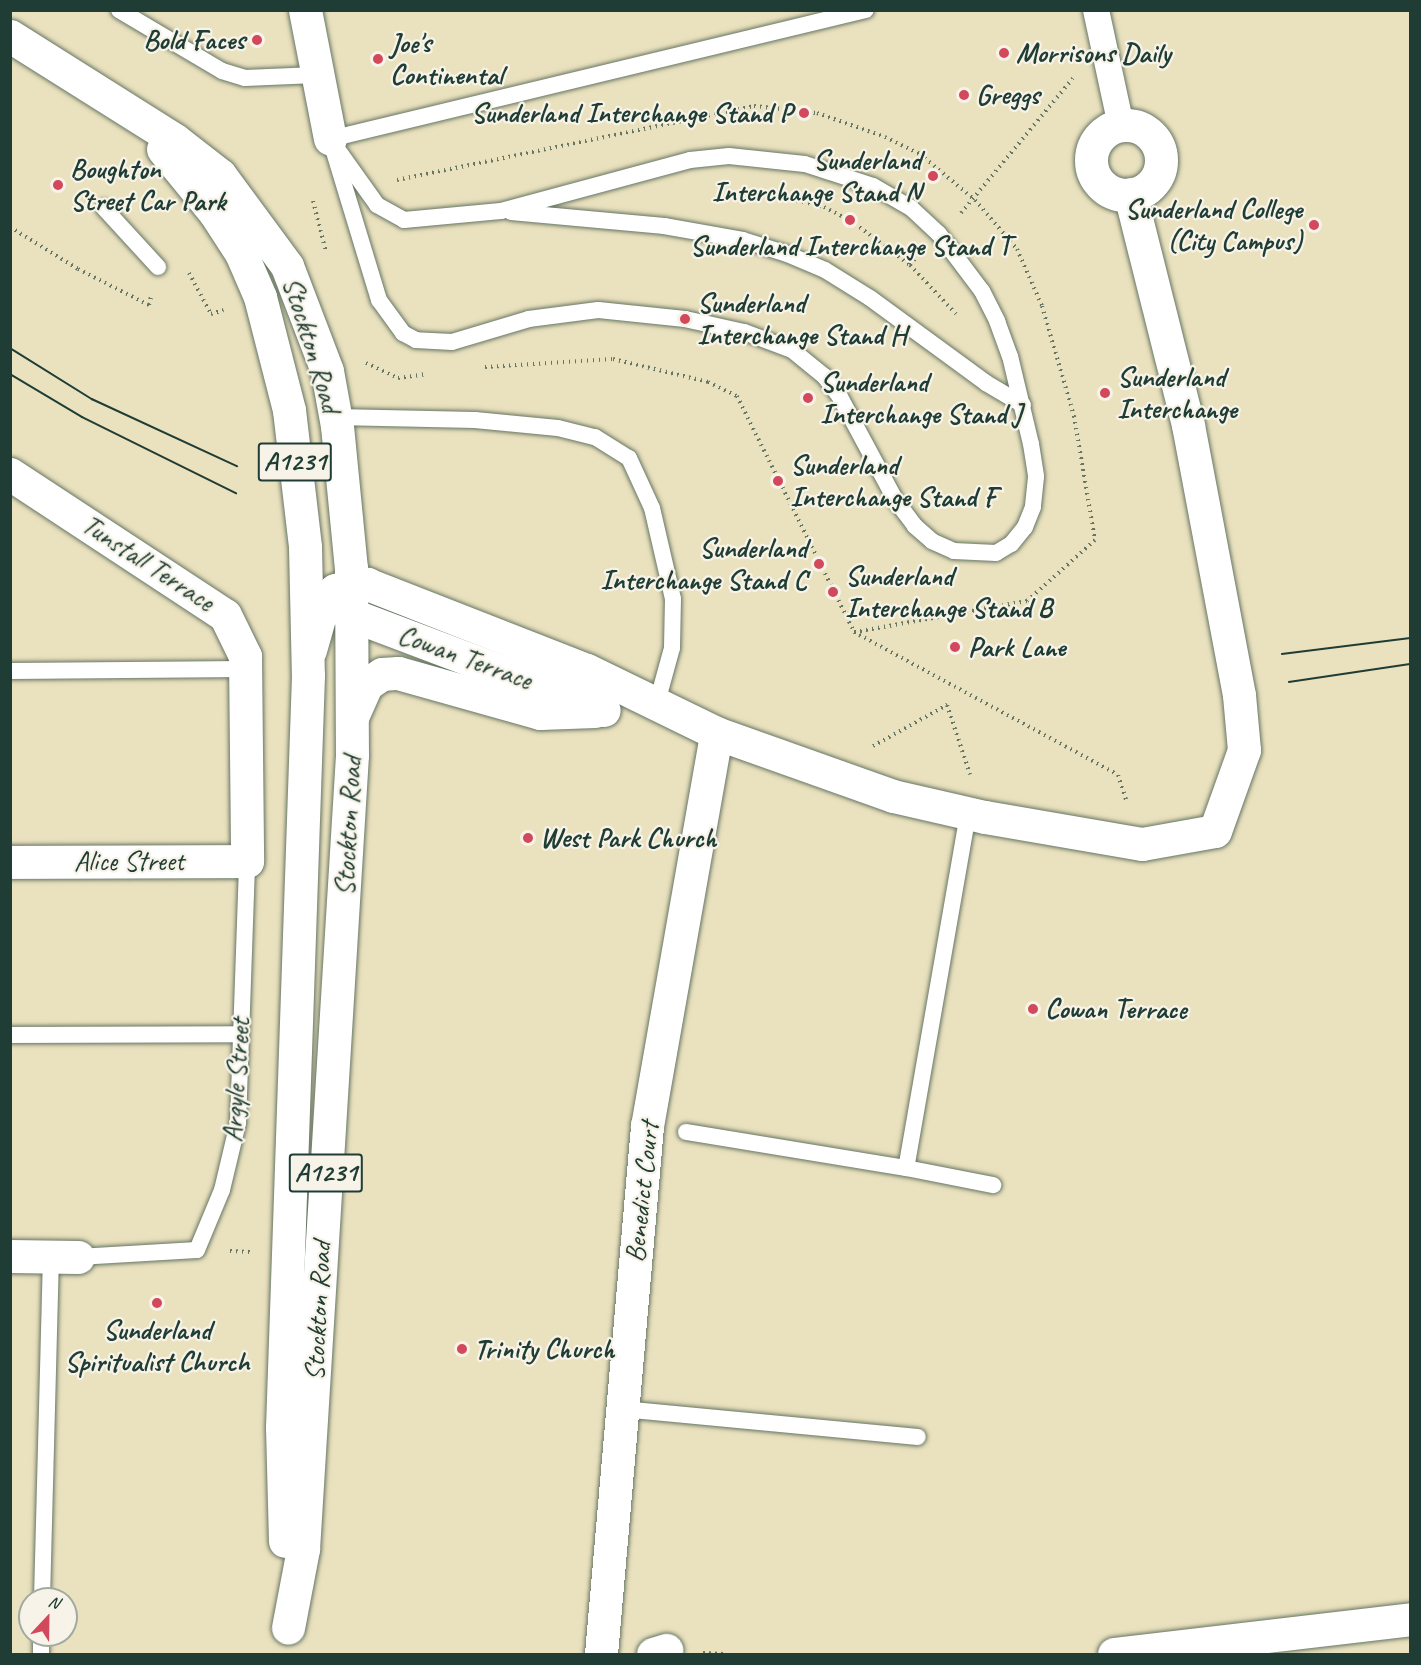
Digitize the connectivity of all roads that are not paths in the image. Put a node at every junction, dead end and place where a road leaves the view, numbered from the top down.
1 (119, 10) edge
2 (305, 10) edge
3 (866, 10) edge
4 (1096, 10) edge
5 (10, 36) edge
6 (316, 75) junction
7 (119, 105) junction
8 (1121, 126) junction
9 (330, 139) junction
10 (1130, 194) junction
11 (104, 208) dead end
12 (501, 211) junction
13 (158, 267) road end
14 (1023, 405) junction
15 (336, 417) junction
16 (10, 474) edge
17 (348, 532) junction
18 (305, 546) junction
19 (392, 592) junction
20 (343, 600) junction
21 (308, 657) junction
22 (246, 669) junction
23 (10, 671) edge
24 (656, 706) junction
25 (604, 710) junction
26 (352, 717) junction
27 (716, 733) junction
28 (976, 815) junction
29 (247, 861) junction
30 (10, 862) edge
31 (240, 1034) junction
32 (10, 1035) edge
33 (686, 1132) dead end
34 (906, 1168) junction
35 (993, 1185) dead end
36 (10, 1256) edge
37 (64, 1256) junction
38 (622, 1409) junction
39 (918, 1437) dead end
40 (43, 1587) edge
41 (1410, 1619) edge
42 (288, 1641) edge
43 (601, 1654) edge
44 (1114, 1654) edge

1 - 6 lane
2 - 6 main road
3 - 9 lane
4 - 8 street
5 - 7 main road, Stockton Road / A1231
6 - 9 main road
7 - 15 main road, Stockton Road / A1231
7 - 18 main road, Stockton Road / A1231
8 - 10 main road
8 - 10 main road
9 - 12 lane
9 - 14 lane
10 - 28 main road, Cowan Terrace
11 - 13 lane
12 - 14 lane
12 - 14 lane
15 - 17 main road, Stockton Road / A1231
15 - 24 lane
16 - 22 main road, Tunstall Terrace
17 - 19 main road, Cowan Terrace
17 - 20 main road, Stockton Road / A1231
18 - 20 main road
18 - 21 main road, Stockton Road / A1231
19 - 20 main road, Cowan Terrace
19 - 24 main road, Cowan Terrace
20 - 21 main road
20 - 25 main road, Cowan Terrace
20 - 26 main road, Stockton Road / A1231
21 - 42 main road, Stockton Road / A1231
22 - 23 lane
22 - 29 main road, Tunstall Terrace
24 - 25 main road, Cowan Terrace
24 - 27 main road, Cowan Terrace
25 - 26 main road, Cowan Terrace
26 - 42 main road, Stockton Road / A1231
27 - 28 main road, Cowan Terrace
27 - 38 main road, Benedict Court
28 - 34 lane
29 - 30 main road, Alice Street
29 - 31 lane, Argyle Street
31 - 32 lane
31 - 37 lane, Argyle Street
33 - 34 lane
34 - 35 lane
36 - 37 main road
37 - 40 lane
38 - 39 lane
38 - 43 main road, Benedict Court
41 - 44 main road

